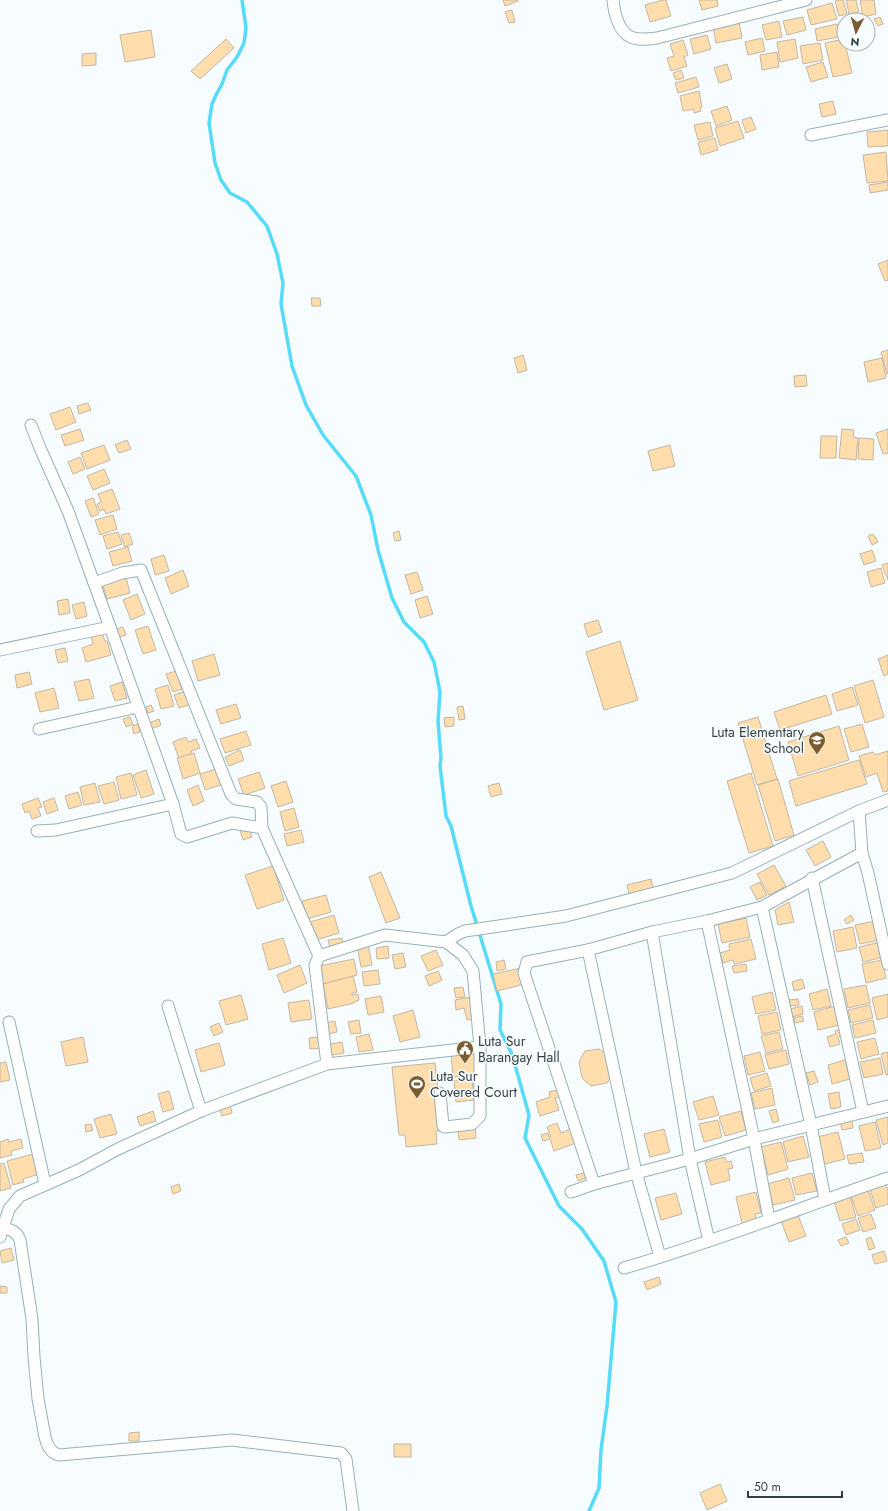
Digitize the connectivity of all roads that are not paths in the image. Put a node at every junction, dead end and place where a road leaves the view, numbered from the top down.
1 (613, 0) edge
2 (806, 0) edge
3 (888, 120) edge
4 (811, 135) dead end
5 (31, 425) dead end
6 (94, 582) junction
7 (110, 627) junction
8 (0, 650) edge
9 (138, 707) junction
10 (39, 729) dead end
11 (888, 800) edge
12 (173, 804) junction
13 (859, 812) junction
14 (262, 828) junction
15 (37, 831) dead end
16 (862, 853) junction
17 (812, 878) junction
18 (762, 906) junction
19 (707, 921) junction
20 (652, 932) junction
21 (446, 942) junction
22 (588, 950) junction
23 (319, 956) junction
24 (888, 964) edge
25 (168, 1006) dead end
26 (9, 1022) dead end
27 (480, 1046) junction
28 (327, 1064) junction
29 (440, 1093) dead end
30 (888, 1106) edge
31 (201, 1111) junction
32 (863, 1112) junction
33 (811, 1125) junction
34 (754, 1139) junction
35 (690, 1159) junction
36 (636, 1172) junction
37 (888, 1178) edge
38 (45, 1184) junction
39 (594, 1184) junction
40 (571, 1192) dead end
41 (825, 1199) junction
42 (769, 1219) junction
43 (2, 1233) edge
44 (710, 1241) junction
45 (660, 1257) junction
46 (624, 1268) dead end
47 (353, 1511) edge

1 - 2 street
3 - 4 street
5 - 6 street
6 - 7 street
6 - 14 street
7 - 8 street
7 - 9 street
9 - 10 street
9 - 12 street
11 - 13 street
12 - 14 street
12 - 15 street
13 - 16 street
13 - 21 street
14 - 23 street
16 - 17 street
16 - 24 street
17 - 18 street
17 - 32 street
18 - 19 street
18 - 33 street
19 - 20 street
19 - 34 street
20 - 22 street
20 - 35 street
21 - 23 street
21 - 27 street
22 - 36 street
22 - 39 street
23 - 28 street
25 - 31 street
26 - 38 street
27 - 28 street
27 - 29 street
28 - 31 street
30 - 32 street
31 - 38 street
32 - 33 street
33 - 34 street
33 - 41 street
34 - 35 street
34 - 42 street
35 - 36 street
35 - 44 street
36 - 39 street
36 - 45 street
37 - 41 street
38 - 43 street
39 - 40 street
41 - 42 street
42 - 44 street
43 - 47 street
44 - 45 street
45 - 46 street

